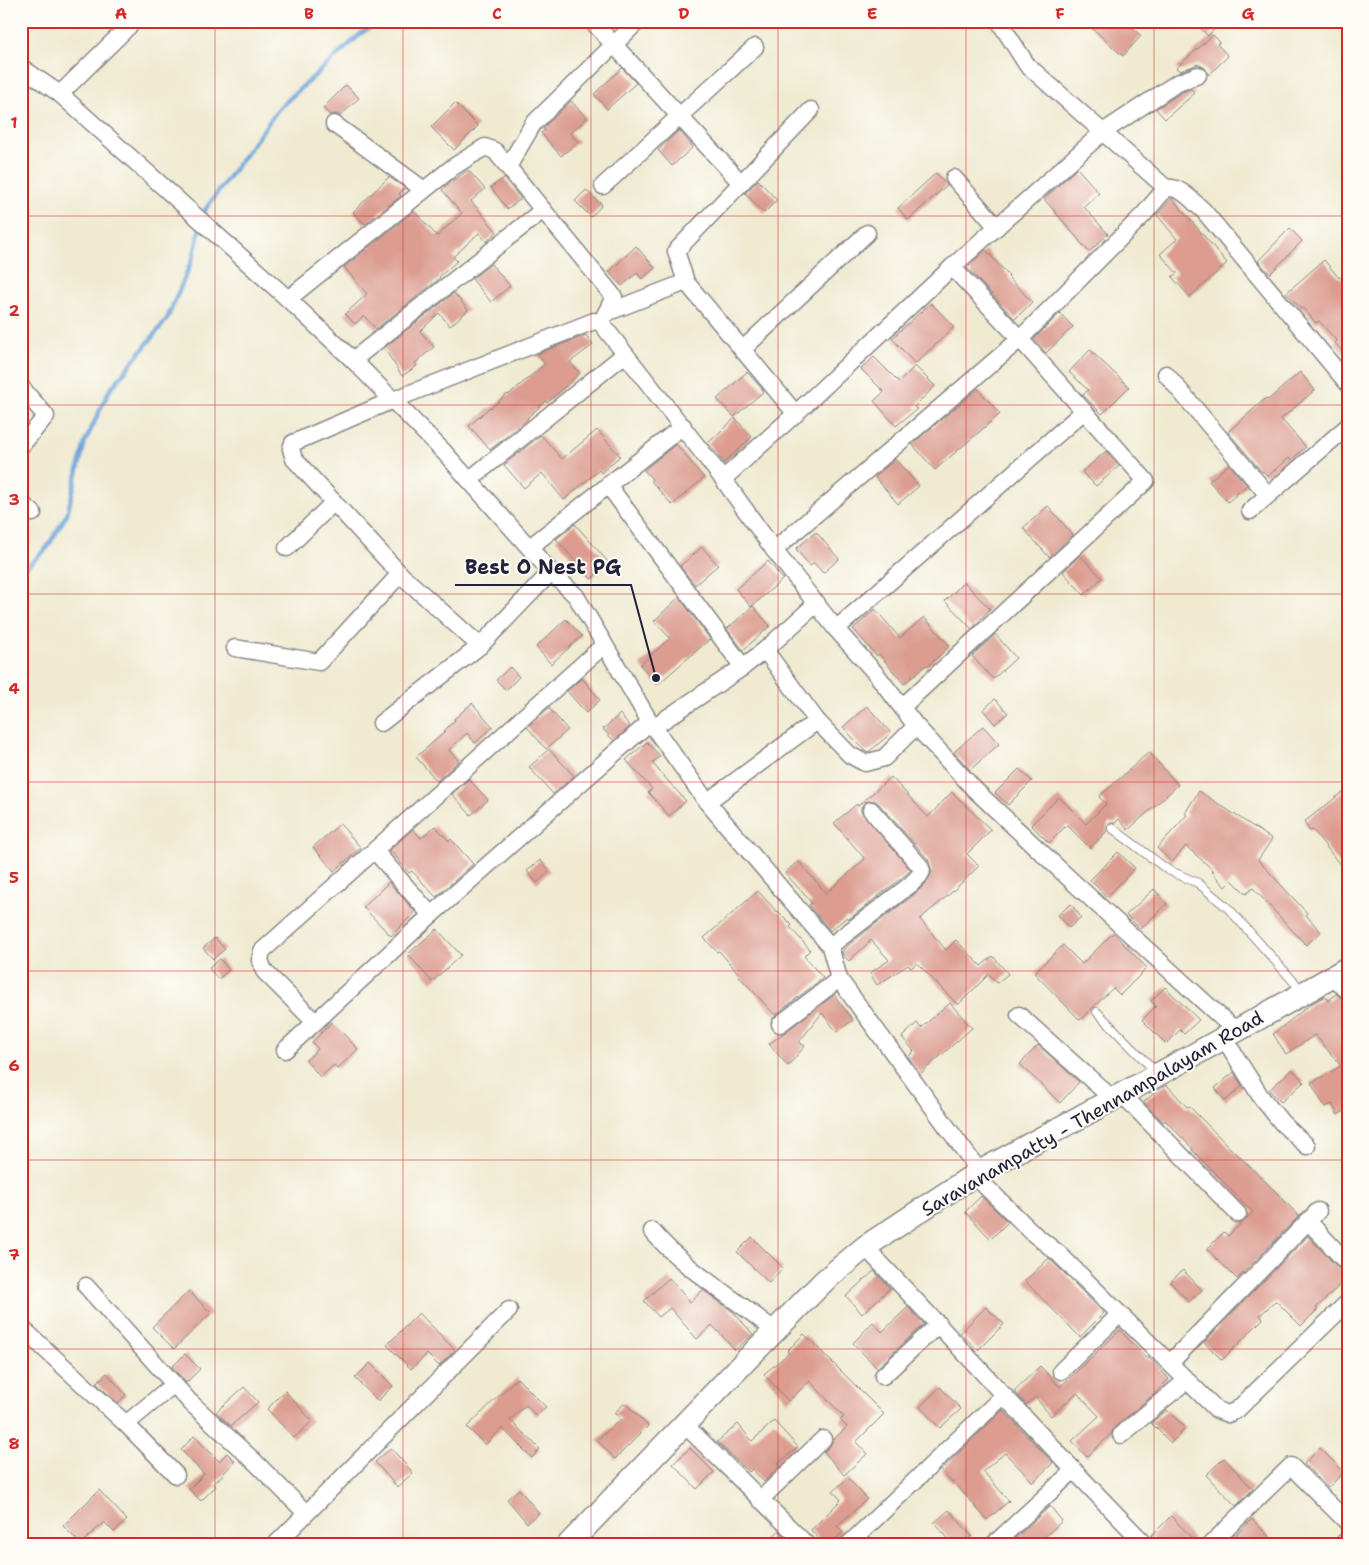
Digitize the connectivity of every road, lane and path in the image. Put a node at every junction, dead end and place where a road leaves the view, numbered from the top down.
1 (134, 21) edge
2 (592, 21) edge
3 (638, 21) edge
4 (999, 21) edge
5 (614, 45) junction
6 (755, 47) dead end
7 (21, 67) edge
8 (1198, 75) dead end
9 (60, 94) junction
10 (811, 110) dead end
11 (680, 116) junction
12 (334, 124) dead end
13 (1103, 132) junction
14 (508, 167) junction
15 (954, 178) dead end
16 (741, 183) junction
17 (603, 186) dead end
18 (1166, 188) junction
19 (424, 190) junction
20 (543, 210) junction
21 (997, 227) junction
22 (867, 233) dead end
23 (952, 267) junction
24 (686, 282) junction
25 (288, 299) junction
26 (603, 318) junction
27 (1020, 339) junction
28 (742, 350) junction
29 (625, 354) junction
30 (353, 360) junction
31 (1166, 374) dead end
32 (1348, 384) edge
33 (21, 387) edge
34 (393, 400) junction
35 (1084, 411) junction
36 (796, 414) junction
37 (683, 426) junction
38 (1348, 426) edge
39 (21, 446) edge
40 (723, 479) junction
41 (469, 480) junction
42 (608, 485) junction
43 (1268, 495) junction
44 (334, 502) junction
45 (1250, 511) dead end
46 (530, 547) junction
47 (287, 548) dead end
48 (774, 550) junction
49 (551, 572) junction
50 (400, 574) junction
51 (816, 603) junction
52 (836, 629) junction
53 (604, 645) junction
54 (480, 646) junction
55 (235, 648) dead end
56 (765, 650) junction
57 (743, 667) junction
58 (902, 707) junction
59 (817, 721) junction
60 (381, 723) dead end
61 (652, 724) junction
62 (916, 726) junction
63 (707, 802) junction
64 (871, 810) dead end
65 (1112, 828) dead end
66 (375, 851) junction
67 (431, 915) junction
68 (830, 946) junction
69 (839, 979) junction
70 (1343, 979) edge
71 (1303, 993) junction
72 (1096, 1012) dead end
73 (1019, 1016) dead end
74 (315, 1022) junction
75 (780, 1024) dead end
76 (1230, 1035) junction
77 (285, 1050) dead end
78 (1158, 1075) junction
79 (1118, 1097) junction
80 (1306, 1146) dead end
81 (977, 1174) junction
82 (1238, 1214) dead end
83 (652, 1231) dead end
84 (865, 1247) junction
85 (1348, 1264) edge
86 (86, 1286) dead end
87 (1348, 1302) edge
88 (509, 1310) dead end
89 (1120, 1314) junction
90 (939, 1324) junction
91 (21, 1327) edge
92 (776, 1332) junction
93 (1170, 1363) junction
94 (1061, 1372) dead end
95 (883, 1376) dead end
96 (1188, 1380) junction
97 (174, 1384) junction
98 (1003, 1396) junction
99 (126, 1424) junction
100 (685, 1425) junction
101 (1121, 1435) dead end
102 (822, 1439) dead end
103 (1074, 1470) junction
104 (176, 1475) dead end
105 (760, 1500) junction
106 (306, 1513) junction
107 (1348, 1523) edge
108 (1348, 1539) edge
109 (276, 1544) edge
110 (569, 1544) edge
111 (806, 1544) edge
112 (849, 1544) edge
113 (994, 1544) edge
114 (1145, 1544) edge
115 (1211, 1544) edge
116 (1343, 1544) edge

1 - 9 street
2 - 5 street
3 - 5 street
4 - 13 street
5 - 11 street
5 - 14 street
6 - 11 street
7 - 9 street
8 - 13 street
9 - 25 street
10 - 16 street
11 - 16 street
11 - 17 street
12 - 19 street
13 - 18 street
13 - 21 street
14 - 19 street
14 - 20 street
15 - 21 street
16 - 24 street
18 - 27 street
18 - 32 street
19 - 25 street
20 - 26 street
20 - 30 street
21 - 23 street
22 - 28 street
23 - 27 street
23 - 36 street
24 - 26 street
24 - 28 street
25 - 30 street
26 - 29 street
26 - 34 street
27 - 35 street
27 - 48 street
28 - 36 street
29 - 37 street
29 - 41 street
30 - 34 street
31 - 43 street
33 - 39 street
34 - 41 street
34 - 44 street
35 - 52 street
35 - 58 street
36 - 40 street
37 - 40 street
37 - 42 street
38 - 43 street
40 - 48 street
41 - 46 street
42 - 46 street
42 - 57 street
43 - 45 street
44 - 47 street
44 - 50 street
46 - 49 street
48 - 51 street
49 - 53 street
49 - 54 street
50 - 54 street
50 - 55 street
51 - 52 street
51 - 56 street
52 - 58 street
53 - 61 street
53 - 66 street
54 - 60 street
56 - 57 street
56 - 59 street
57 - 61 street
58 - 62 street
59 - 62 street
59 - 63 street
61 - 63 street
61 - 67 street
62 - 76 street
63 - 68 street
64 - 68 street
65 - 71 lane
66 - 67 street
66 - 74 street
67 - 74 street
68 - 69 street
69 - 75 street
69 - 81 street
70 - 71 main road, Saravanampatty - Thennampalayam Road
71 - 76 main road, Saravanampatty - Thennampalayam Road
72 - 78 lane
73 - 79 street
74 - 77 street
76 - 78 main road, Saravanampatty - Thennampalayam Road
76 - 80 street
78 - 79 main road, Saravanampatty - Thennampalayam Road
79 - 81 main road, Saravanampatty - Thennampalayam Road
79 - 82 street
81 - 84 main road, Saravanampatty - Thennampalayam Road
81 - 89 street
83 - 92 street
84 - 90 street
84 - 92 main road, Saravanampatty - Thennampalayam Road
85 - 93 street
86 - 97 street
87 - 96 street
88 - 106 street
89 - 93 street
89 - 94 street
90 - 95 street
90 - 98 street
91 - 99 street
92 - 100 main road, Saravanampatty - Thennampalayam Road
93 - 96 street
96 - 101 street
97 - 99 street
97 - 106 street
98 - 103 street
98 - 112 street
99 - 104 street
100 - 105 street
100 - 110 main road, Saravanampatty - Thennampalayam Road
102 - 105 street
103 - 113 street
103 - 114 street
105 - 111 street
106 - 109 street
107 - 115 street
108 - 116 street

